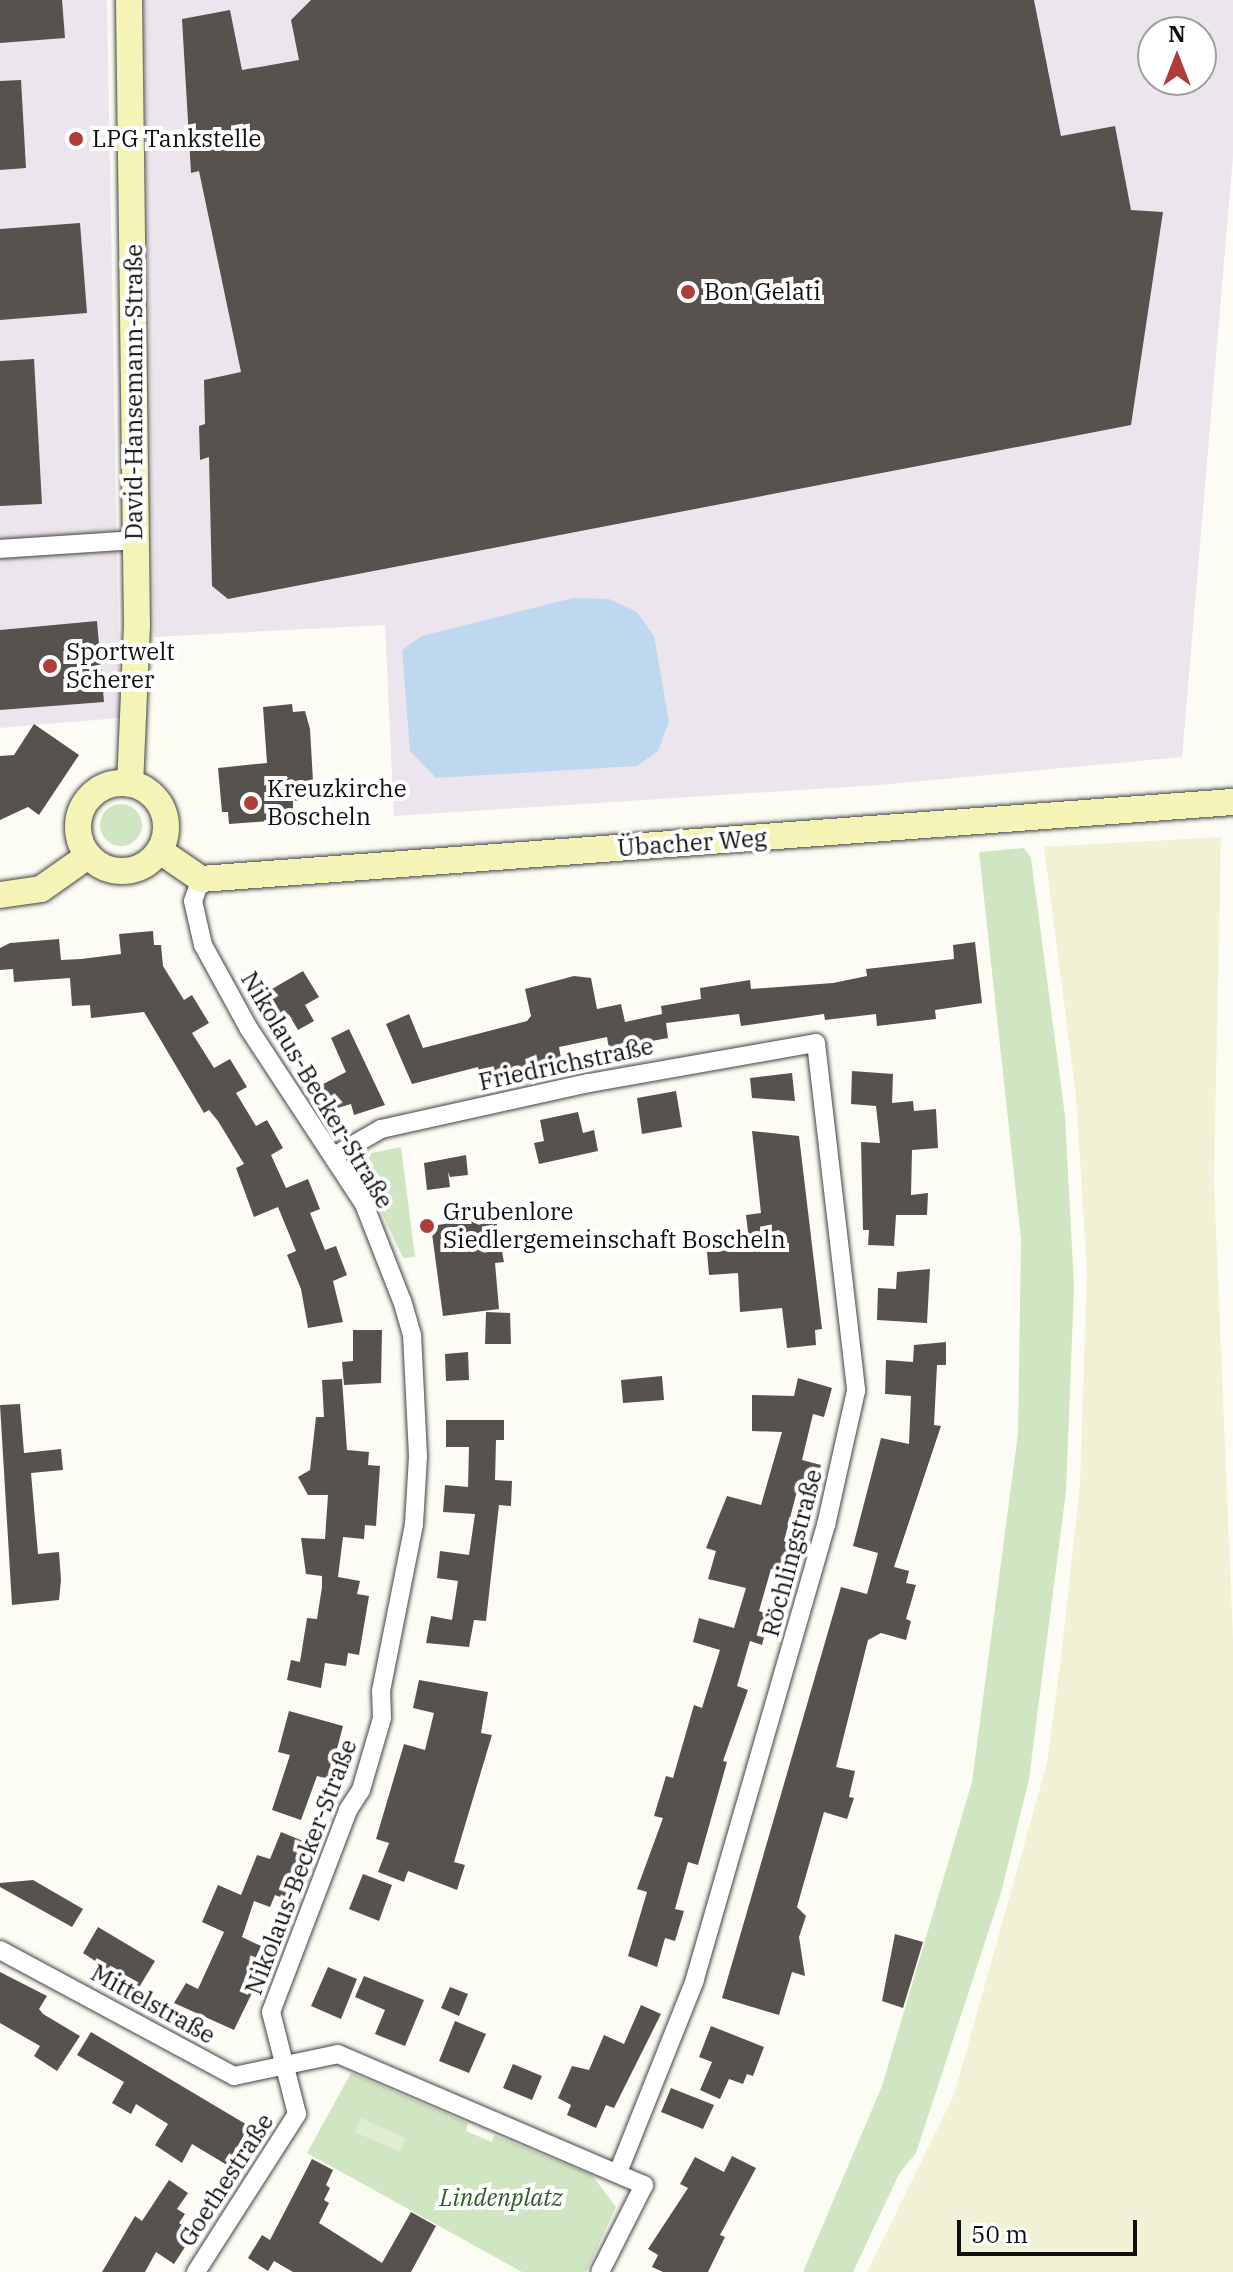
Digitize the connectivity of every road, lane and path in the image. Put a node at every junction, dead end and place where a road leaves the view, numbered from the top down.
1 (129, 0) edge
2 (135, 540) junction
3 (0, 549) edge
4 (130, 784) junction
5 (1233, 802) edge
6 (160, 851) junction
7 (88, 856) junction
8 (201, 879) junction
9 (0, 895) edge
10 (816, 1043) joint
11 (334, 1156) junction
12 (0, 1950) edge
13 (287, 2067) junction
14 (618, 2173) junction
15 (196, 2272) edge
16 (600, 2272) edge

1 - 2 street, David-Hansemann-Straße
2 - 3 street
2 - 4 street, David-Hansemann-Straße
4 - 6 street
4 - 7 street
5 - 8 street, Übacher Weg
6 - 7 street
6 - 8 street
7 - 9 street
8 - 11 street, Nikolaus-Becker-Straße
10 - 11 street, Friedrichstraße
10 - 14 street, Röchlingstraße
11 - 13 street, Nikolaus-Becker-Straße
12 - 13 street, Mittelstraße
13 - 14 street
13 - 15 street, Goethestraße
14 - 16 street

